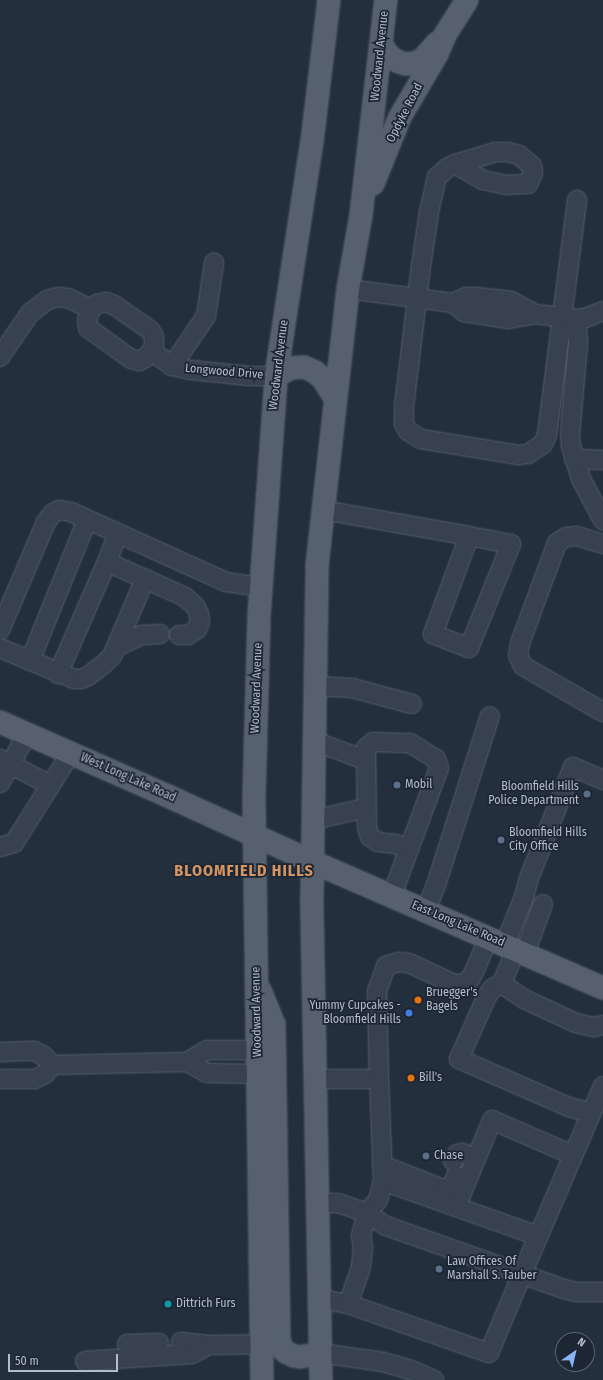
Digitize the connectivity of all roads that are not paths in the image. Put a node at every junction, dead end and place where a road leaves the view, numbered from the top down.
1 (329, 0) edge
2 (386, 0) edge
3 (467, 0) edge
4 (445, 35) junction
5 (382, 46) junction
6 (455, 164) dead end
7 (577, 200) dead end
8 (362, 215) junction
9 (214, 263) dead end
10 (348, 289) junction
11 (417, 298) junction
12 (91, 310) junction
13 (603, 312) edge
14 (569, 318) junction
15 (152, 351) junction
16 (0, 357) edge
17 (172, 366) junction
18 (276, 376) junction
19 (335, 398) junction
20 (574, 459) junction
21 (603, 460) edge
22 (323, 510) junction
23 (87, 520) junction
24 (603, 520) edge
25 (118, 534) junction
26 (469, 536) junction
27 (603, 544) edge
28 (107, 562) junction
29 (145, 579) junction
30 (261, 587) junction
31 (0, 630) edge
32 (160, 634) dead end
33 (179, 634) dead end
34 (116, 647) junction
35 (0, 648) edge
36 (30, 661) junction
37 (58, 674) junction
38 (315, 686) junction
39 (412, 704) dead end
40 (603, 712) edge
41 (490, 716) dead end
42 (0, 722) edge
43 (27, 734) junction
44 (314, 741) junction
45 (70, 753) junction
46 (365, 760) junction
47 (5, 762) edge
48 (603, 780) edge
49 (0, 783) edge
50 (50, 785) junction
51 (366, 808) junction
52 (313, 820) junction
53 (254, 836) junction
54 (0, 847) edge
55 (409, 849) junction
56 (313, 862) junction
57 (392, 895) junction
58 (543, 904) dead end
59 (426, 910) junction
60 (509, 946) junction
61 (256, 980) junction
62 (502, 984) junction
63 (603, 988) edge
64 (602, 1025) edge
65 (257, 1050) junction
66 (0, 1052) edge
67 (187, 1062) junction
68 (52, 1065) junction
69 (257, 1074) junction
70 (0, 1079) edge
71 (315, 1080) junction
72 (379, 1080) junction
73 (603, 1086) edge
74 (591, 1113) junction
75 (573, 1155) junction
76 (461, 1165) junction
77 (382, 1173) junction
78 (317, 1204) junction
79 (456, 1208) junction
80 (367, 1213) junction
81 (538, 1236) junction
82 (522, 1274) junction
83 (603, 1292) edge
84 (320, 1299) junction
85 (348, 1304) junction
86 (181, 1342) dead end
87 (159, 1343) dead end
88 (271, 1343) junction
89 (127, 1344) dead end
90 (209, 1344) junction
91 (320, 1353) junction
92 (85, 1360) dead end
93 (262, 1380) edge
94 (320, 1380) edge
95 (434, 1380) edge

1 - 18 main road, Woodward Avenue
2 - 5 main road, Woodward Avenue
3 - 4 main road, Opdyke Road
4 - 5 main road, Opdyke Road
4 - 8 main road, Opdyke Road
5 - 8 main road, Woodward Avenue
6 - 11 street
7 - 14 street
8 - 10 main road, Woodward Avenue
9 - 17 street
10 - 11 street
10 - 19 main road, Woodward Avenue
11 - 14 street
11 - 14 street
12 - 15 street
12 - 15 street
12 - 16 street
13 - 14 street
14 - 20 street
15 - 17 street, Longwood Drive
17 - 18 street, Longwood Drive
18 - 19 main road
18 - 30 main road, Woodward Avenue
19 - 22 main road, Woodward Avenue
20 - 21 street
20 - 24 street
22 - 26 street
22 - 38 main road, Woodward Avenue
23 - 25 street
23 - 31 street
23 - 36 street
25 - 28 street
25 - 30 street
26 - 26 street
27 - 40 street
28 - 29 street
28 - 37 street
29 - 33 street
29 - 34 street
30 - 53 main road, Woodward Avenue
32 - 34 street
34 - 37 street
35 - 36 street
36 - 37 street
38 - 39 street
38 - 44 main road, Woodward Avenue
41 - 59 street
42 - 43 main road, West Long Lake Road
43 - 45 main road, West Long Lake Road
43 - 47 street
44 - 46 street
44 - 52 main road, Woodward Avenue
45 - 50 street
45 - 53 main road, West Long Lake Road
46 - 51 street
46 - 55 street
47 - 49 street
47 - 50 street
48 - 60 street
50 - 54 street
51 - 52 street
51 - 55 street
52 - 56 main road, Woodward Avenue
53 - 56 main road, West Long Lake Road
53 - 61 main road, Woodward Avenue
55 - 57 street
56 - 57 main road, East Long Lake Road
56 - 71 main road, Woodward Avenue
57 - 59 main road, East Long Lake Road
58 - 60 street
59 - 60 main road, East Long Lake Road
60 - 62 street
60 - 63 main road, East Long Lake Road
60 - 72 street
61 - 65 main road, Woodward Avenue
61 - 88 main road
62 - 64 street
62 - 74 street
65 - 67 street
65 - 69 main road, Woodward Avenue
66 - 68 street
67 - 68 street
67 - 69 street
68 - 70 street
69 - 88 main road, Woodward Avenue
71 - 72 street
71 - 78 main road, Woodward Avenue
72 - 77 street
73 - 74 street
74 - 75 street
75 - 76 street
75 - 81 street
76 - 77 street
76 - 79 street
77 - 79 street
77 - 80 street
78 - 80 street
78 - 84 main road, Woodward Avenue
79 - 81 street
80 - 82 street
80 - 85 street
81 - 82 street
82 - 83 street
82 - 85 street
84 - 85 street
84 - 91 main road, Woodward Avenue
86 - 90 street
87 - 89 street
88 - 90 street
88 - 91 main road
88 - 93 main road, Woodward Avenue
90 - 92 street
91 - 94 main road, Woodward Avenue
91 - 95 street

